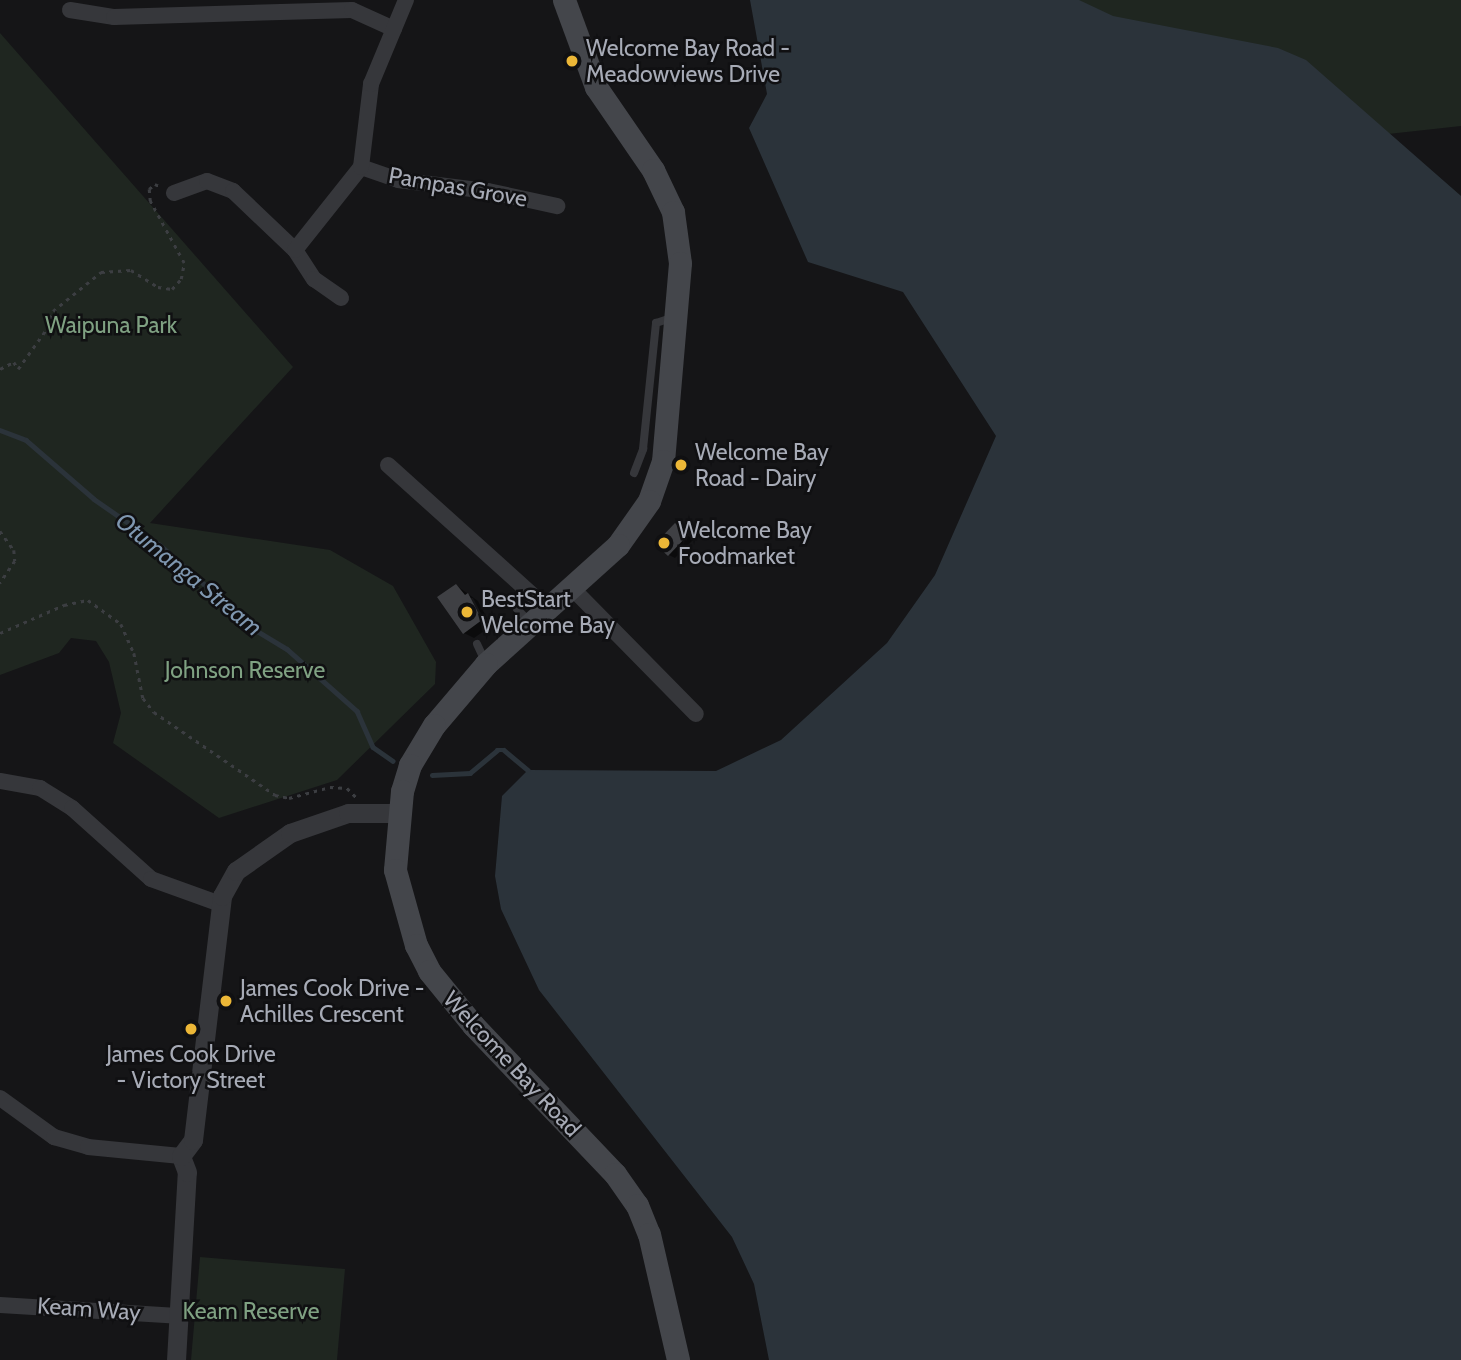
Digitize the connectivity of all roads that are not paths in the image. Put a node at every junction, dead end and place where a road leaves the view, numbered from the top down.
1 (406, 0) edge
2 (564, 0) edge
3 (70, 10) dead end
4 (394, 29) junction
5 (361, 167) junction
6 (174, 193) road end
7 (557, 206) dead end
8 (295, 250) junction
9 (341, 298) dead end
10 (678, 318) junction
11 (388, 465) dead end
12 (634, 473) dead end
13 (571, 587) junction
14 (532, 614) junction
15 (696, 714) dead end
16 (0, 781) edge
17 (397, 813) junction
18 (220, 904) junction
19 (0, 1098) edge
20 (181, 1156) junction
21 (0, 1305) edge
22 (178, 1316) junction
23 (176, 1360) edge
24 (678, 1360) edge

1 - 4 street
2 - 10 main road, Welcome Bay Road
3 - 4 street
4 - 5 street
5 - 7 street, Pampas Grove
5 - 8 street
6 - 8 street
8 - 9 street
10 - 12 lane
10 - 13 main road, Welcome Bay Road
11 - 14 street
13 - 14 main road, Welcome Bay Road
13 - 15 street
14 - 17 main road, Welcome Bay Road
16 - 18 street
17 - 18 street
17 - 24 main road, Welcome Bay Road
18 - 20 street
19 - 20 street
20 - 22 street
21 - 22 street, Keam Way
22 - 23 street

